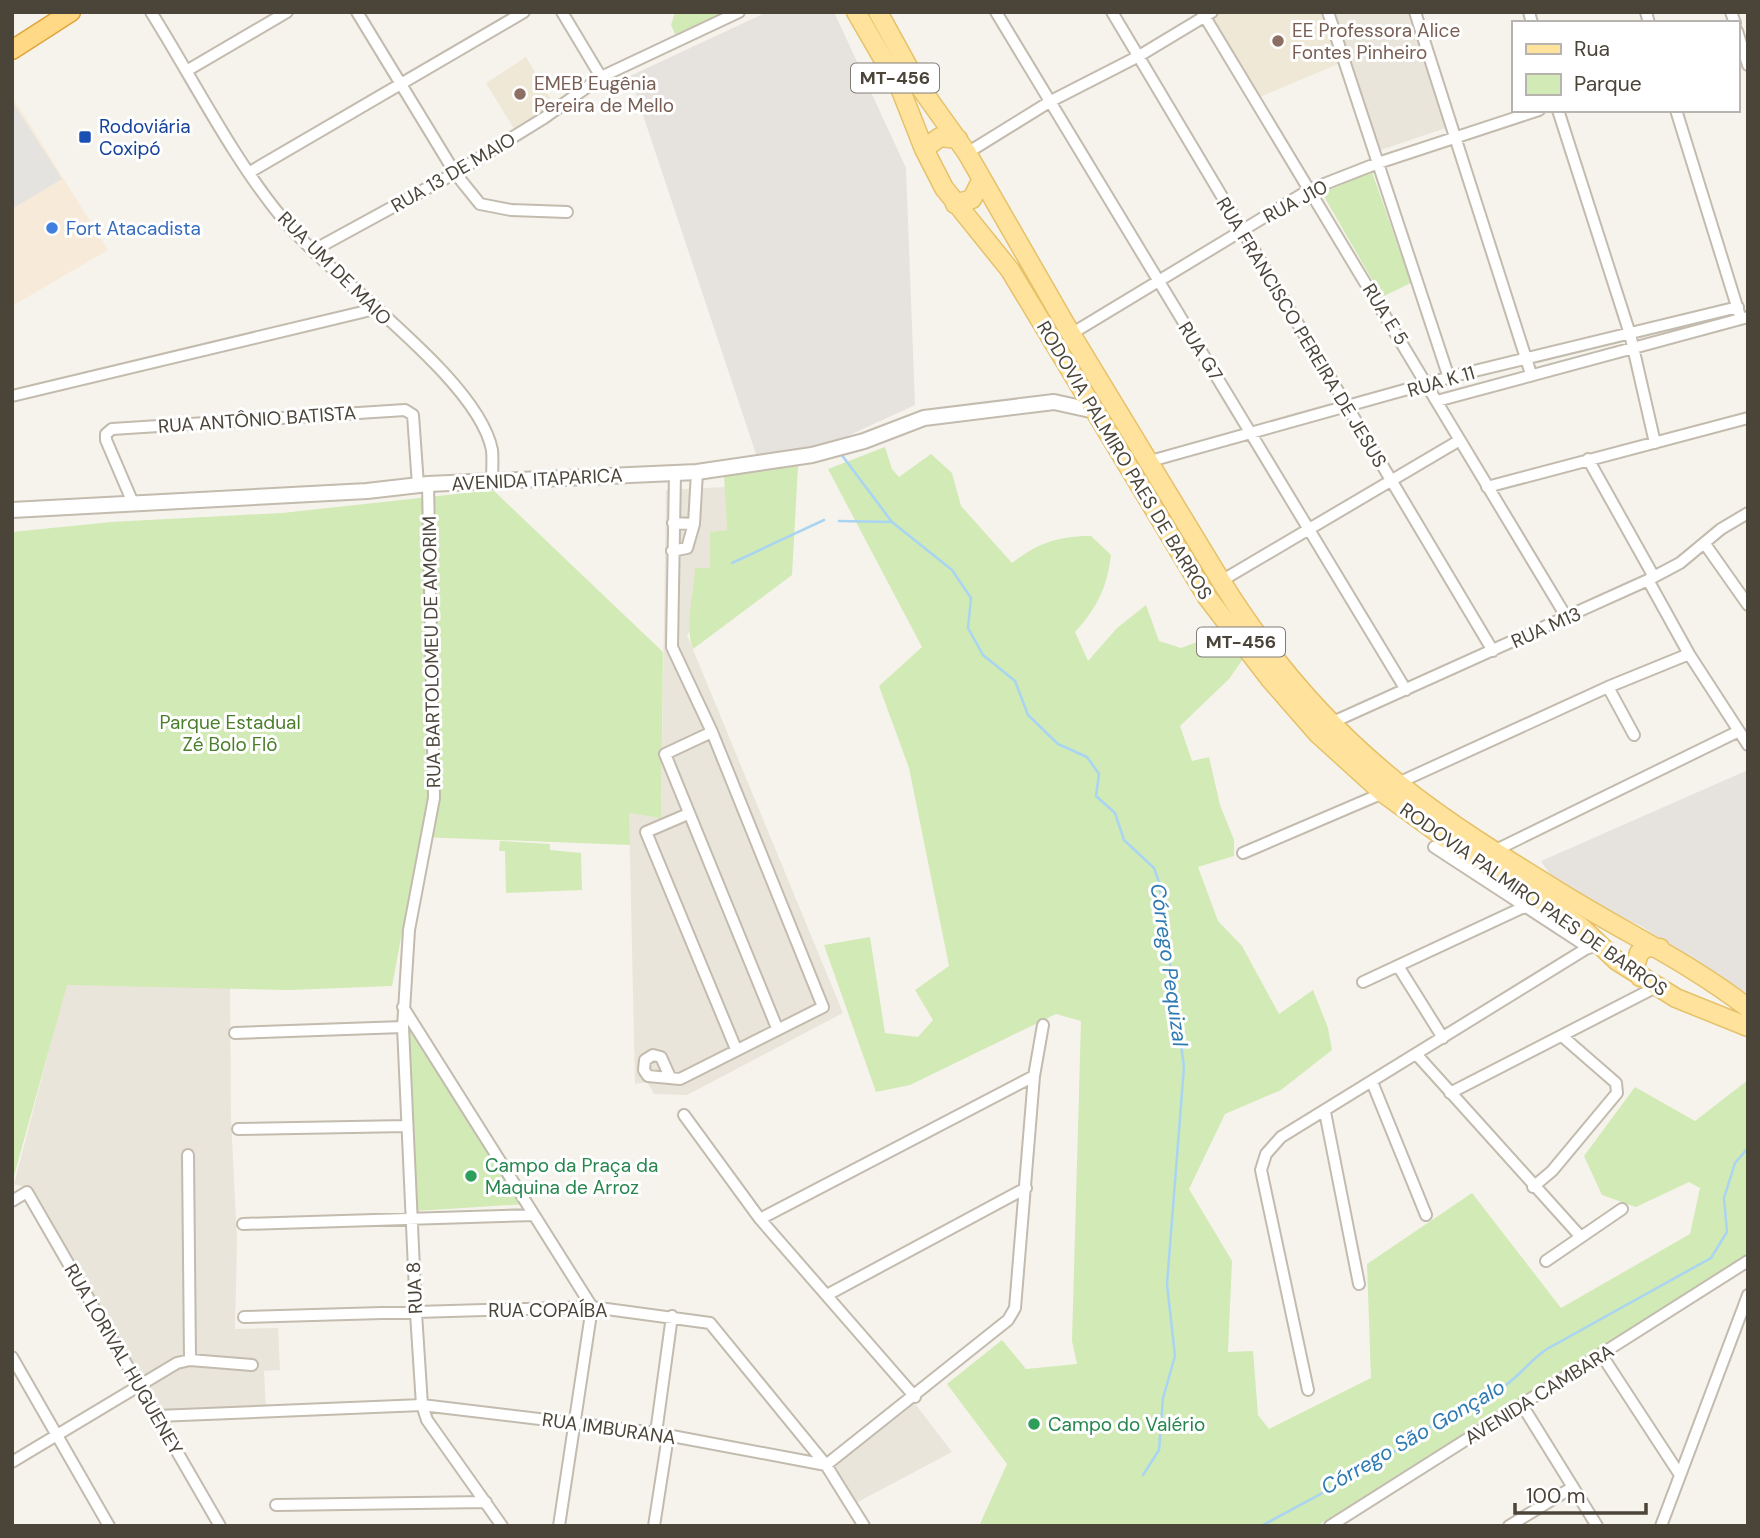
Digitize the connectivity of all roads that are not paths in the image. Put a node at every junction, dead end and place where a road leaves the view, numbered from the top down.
1 (51, 12) edge
2 (71, 12) edge
3 (151, 12) edge
4 (287, 12) edge
5 (357, 12) edge
6 (524, 12) edge
7 (562, 12) edge
8 (740, 12) edge
9 (856, 12) edge
10 (878, 12) edge
11 (996, 12) edge
12 (1112, 12) edge
13 (1328, 12) edge
14 (1415, 12) edge
15 (1206, 13) edge
16 (12, 35) edge
17 (1742, 45) edge
18 (12, 50) edge
19 (1139, 56) junction
20 (1748, 65) edge
21 (188, 70) junction
22 (601, 77) junction
23 (401, 86) junction
24 (1051, 101) junction
25 (1533, 112) edge
26 (1559, 112) edge
27 (1677, 112) edge
28 (1456, 137) junction
29 (963, 146) junction
30 (924, 149) junction
31 (1378, 163) junction
32 (250, 172) junction
33 (455, 173) junction
34 (982, 179) junction
35 (1309, 190) junction
36 (955, 204) junction
37 (567, 212) dead end
38 (1242, 231) junction
39 (314, 250) junction
40 (1157, 283) junction
41 (375, 309) junction
42 (1742, 314) edge
43 (1071, 334) junction
44 (1630, 334) junction
45 (1633, 346) junction
46 (1527, 359) junction
47 (1531, 374) junction
48 (1074, 375) junction
49 (1449, 378) junction
50 (1429, 385) junction
51 (12, 396) edge
52 (1437, 401) junction
53 (1054, 402) junction
54 (1346, 407) junction
55 (1096, 411) junction
56 (1748, 418) edge
57 (1253, 434) junction
58 (1460, 440) junction
59 (1654, 443) junction
60 (1588, 459) junction
61 (1147, 463) junction
62 (675, 472) junction
63 (698, 472) junction
64 (1391, 480) junction
65 (492, 482) junction
66 (423, 484) junction
67 (1487, 486) junction
68 (133, 503) junction
69 (12, 510) edge
70 (1748, 513) edge
71 (673, 523) junction
72 (694, 524) junction
73 (1308, 529) junction
74 (1705, 544) junction
75 (673, 551) junction
76 (1651, 578) junction
77 (1220, 581) junction
78 (1748, 605) edge
79 (1567, 618) junction
80 (1493, 651) junction
81 (1689, 654) junction
82 (1608, 687) junction
83 (1406, 690) junction
84 (1333, 722) junction
85 (1739, 731) junction
86 (712, 732) junction
87 (1634, 735) dead end
88 (1748, 746) edge
89 (1391, 788) junction
90 (688, 814) junction
91 (1434, 847) dead end
92 (1496, 850) junction
93 (1243, 853) dead end
94 (1533, 903) junction
95 (1593, 945) junction
96 (1660, 948) junction
97 (1398, 966) junction
98 (1692, 968) junction
99 (1640, 977) junction
100 (1363, 982) dead end
101 (1656, 987) junction
102 (1676, 998) junction
103 (403, 1006) junction
104 (1748, 1008) edge
105 (1043, 1025) dead end
106 (402, 1027) junction
107 (1748, 1027) edge
108 (777, 1028) junction
109 (235, 1033) dead end
110 (1562, 1037) junction
111 (1443, 1038) junction
112 (736, 1049) junction
113 (1417, 1055) junction
114 (1034, 1076) junction
115 (670, 1077) dead end
116 (1372, 1083) junction
117 (1450, 1093) junction
118 (1325, 1112) junction
119 (684, 1115) dead end
120 (407, 1126) junction
121 (238, 1129) dead end
122 (188, 1155) dead end
123 (1533, 1187) junction
124 (1026, 1188) junction
125 (12, 1201) edge
126 (1622, 1209) dead end
127 (534, 1215) junction
128 (1426, 1215) dead end
129 (411, 1218) junction
130 (760, 1219) junction
131 (243, 1224) dead end
132 (1580, 1236) junction
133 (1546, 1261) dead end
134 (1748, 1261) edge
135 (1359, 1284) dead end
136 (827, 1295) junction
137 (1748, 1295) edge
138 (592, 1307) junction
139 (416, 1313) junction
140 (672, 1316) junction
141 (244, 1317) dead end
142 (1601, 1354) junction
143 (12, 1357) edge
144 (190, 1360) junction
145 (252, 1366) dead end
146 (139, 1388) junction
147 (1308, 1390) dead end
148 (915, 1397) junction
149 (422, 1405) junction
150 (1522, 1405) junction
151 (157, 1416) junction
152 (575, 1421) junction
153 (56, 1434) junction
154 (662, 1434) junction
155 (12, 1462) edge
156 (826, 1465) junction
157 (1680, 1475) junction
158 (1573, 1487) junction
159 (486, 1502) junction
160 (276, 1505) dead end
161 (109, 1526) edge
162 (220, 1526) edge
163 (502, 1526) edge
164 (559, 1526) edge
165 (654, 1526) edge
166 (864, 1526) edge
167 (1330, 1526) edge
168 (1510, 1526) edge
169 (1597, 1526) edge
170 (1661, 1526) edge

1 - 16 highway
2 - 18 highway
3 - 21 street, RUA UM DE MAIO
4 - 21 street
5 - 23 street
6 - 23 street
7 - 22 street
8 - 22 street, RUA 13 DE MAIO
9 - 30 main road, RODOVIA PALMIRO PAES DE BARROS / MT-456
10 - 29 main road, RODOVIA PALMIRO PAES DE BARROS / MT-456
11 - 24 street, RUA G7
12 - 19 street, RUA FRANCISCO PEREIRA DE JESUS
13 - 31 street
14 - 28 street
15 - 19 street
15 - 35 street, RUA E 5
17 - 20 street
19 - 24 street
19 - 38 street, RUA FRANCISCO PEREIRA DE JESUS
21 - 32 street, RUA UM DE MAIO
22 - 33 street, RUA 13 DE MAIO
23 - 32 street
23 - 33 street
24 - 29 street
24 - 40 street, RUA G7
25 - 28 street, RUA J10
26 - 44 street
27 - 42 street
28 - 31 street, RUA J10
28 - 46 street
29 - 30 main road
29 - 34 main road, RODOVIA PALMIRO PAES DE BARROS / MT-456
30 - 36 main road, RODOVIA PALMIRO PAES DE BARROS / MT-456
31 - 35 street, RUA J10
31 - 49 street
32 - 39 street, RUA UM DE MAIO
33 - 37 street
33 - 39 street, RUA 13 DE MAIO
34 - 36 main road
34 - 43 main road, RODOVIA PALMIRO PAES DE BARROS / MT-456
35 - 38 street, RUA J10
35 - 50 street, RUA E 5
36 - 48 main road, RODOVIA PALMIRO PAES DE BARROS / MT-456
38 - 40 street, RUA J10
38 - 54 street, RUA FRANCISCO PEREIRA DE JESUS
39 - 41 street, RUA UM DE MAIO
40 - 43 street, RUA J10
40 - 57 street, RUA G7
41 - 51 street
41 - 65 street, RUA UM DE MAIO
42 - 44 street, RUA K 11
42 - 45 street, RUA K 11
43 - 61 main road, RODOVIA PALMIRO PAES DE BARROS / MT-456
44 - 45 street
44 - 46 street, RUA K 11
45 - 47 street, RUA K 11
45 - 59 street
46 - 47 street
46 - 49 street, RUA K 11
47 - 52 street, RUA K 11
48 - 53 street
48 - 55 main road, RODOVIA PALMIRO PAES DE BARROS / MT-456
49 - 50 street, RUA K 11
50 - 52 street, RUA E 5
50 - 54 street, RUA K 11
52 - 58 street, RUA E 5
53 - 55 street, AVENIDA ITAPARICA
53 - 63 street, AVENIDA ITAPARICA
54 - 57 street, RUA K 11
54 - 64 street, RUA FRANCISCO PEREIRA DE JESUS
55 - 89 main road, RODOVIA PALMIRO PAES DE BARROS / MT-456
56 - 59 street
57 - 61 street, RUA K 11
57 - 73 street, RUA G7
58 - 64 street
58 - 67 street, RUA E 5
59 - 60 street
60 - 67 street
60 - 76 street
61 - 77 main road, RODOVIA PALMIRO PAES DE BARROS / MT-456
62 - 63 street, AVENIDA ITAPARICA
62 - 65 street, AVENIDA ITAPARICA
62 - 71 street
63 - 72 street
64 - 73 street
64 - 80 street, RUA FRANCISCO PEREIRA DE JESUS
65 - 66 street, AVENIDA ITAPARICA
66 - 68 street, AVENIDA ITAPARICA
66 - 68 street, RUA ANTÔNIO BATISTA
66 - 103 street, RUA BARTOLOMEU DE AMORIM
67 - 79 street, RUA E 5
68 - 69 street, AVENIDA ITAPARICA
70 - 74 street, RUA M13
71 - 72 street
71 - 75 street
72 - 75 street
73 - 77 street
73 - 83 street, RUA G7
74 - 76 street, RUA M13
74 - 78 street
75 - 86 street
76 - 79 street, RUA M13
76 - 81 street
77 - 84 main road, RODOVIA PALMIRO PAES DE BARROS / MT-456
79 - 80 street, RUA M13
80 - 83 street, RUA M13
81 - 82 street
81 - 85 street
82 - 87 street
82 - 89 street
83 - 84 street, RUA M13
84 - 89 main road, RODOVIA PALMIRO PAES DE BARROS / MT-456
85 - 88 street
85 - 92 street
86 - 90 street
86 - 108 street
89 - 92 main road, RODOVIA PALMIRO PAES DE BARROS / MT-456
89 - 93 street
89 - 94 main road, RODOVIA PALMIRO PAES DE BARROS / MT-456
90 - 108 street
90 - 112 street
91 - 94 street
92 - 96 main road, RODOVIA PALMIRO PAES DE BARROS / MT-456
94 - 95 main road, RODOVIA PALMIRO PAES DE BARROS / MT-456
94 - 97 street
95 - 99 main road, RODOVIA PALMIRO PAES DE BARROS / MT-456
95 - 111 street
96 - 98 main road, RODOVIA PALMIRO PAES DE BARROS / MT-456
96 - 99 main road
97 - 100 street
97 - 111 street
98 - 102 main road
98 - 104 main road, RODOVIA PALMIRO PAES DE BARROS / MT-456
99 - 101 main road, RODOVIA PALMIRO PAES DE BARROS / MT-456
101 - 102 main road, RODOVIA PALMIRO PAES DE BARROS / MT-456
101 - 110 street
102 - 107 main road, RODOVIA PALMIRO PAES DE BARROS / MT-456
103 - 106 street, RUA 8
103 - 127 street
105 - 114 street
106 - 109 street
106 - 120 street, RUA 8
108 - 112 street
110 - 117 street
110 - 123 street
111 - 113 street
112 - 115 street
113 - 116 street
113 - 117 street
114 - 124 street
114 - 130 street
116 - 118 street
116 - 128 street
117 - 123 street
118 - 135 street
118 - 147 street
119 - 130 street
120 - 121 street
120 - 129 street, RUA 8
122 - 144 street
123 - 132 street
124 - 136 street
124 - 148 street
125 - 146 street, RUA LORIVAL HUGUENEY
126 - 132 street
127 - 129 street
127 - 138 street
129 - 131 street
129 - 139 street, RUA 8
130 - 136 street
132 - 133 street
134 - 142 street, AVENIDA CAMBARA
136 - 148 street
137 - 157 street
138 - 139 street, RUA COPAÍBA
138 - 140 street, RUA COPAÍBA
138 - 152 street
139 - 141 street, RUA COPAÍBA
139 - 149 street, RUA 8
140 - 154 street
140 - 156 street, RUA COPAÍBA
142 - 150 street, AVENIDA CAMBARA
142 - 157 street
143 - 153 street
144 - 145 street
144 - 146 street
146 - 151 street, RUA LORIVAL HUGUENEY
146 - 153 street
148 - 156 street
149 - 151 street, RUA IMBURANA
149 - 152 street, RUA IMBURANA
149 - 159 street, RUA 8
150 - 158 street
150 - 167 street, AVENIDA CAMBARA
151 - 162 street, RUA LORIVAL HUGUENEY
152 - 154 street, RUA IMBURANA
152 - 164 street
153 - 155 street
153 - 161 street
154 - 156 street, RUA IMBURANA
154 - 165 street
156 - 166 street, RUA COPAÍBA
157 - 170 street
158 - 168 street
158 - 169 street
159 - 160 street
159 - 163 street, RUA 8

